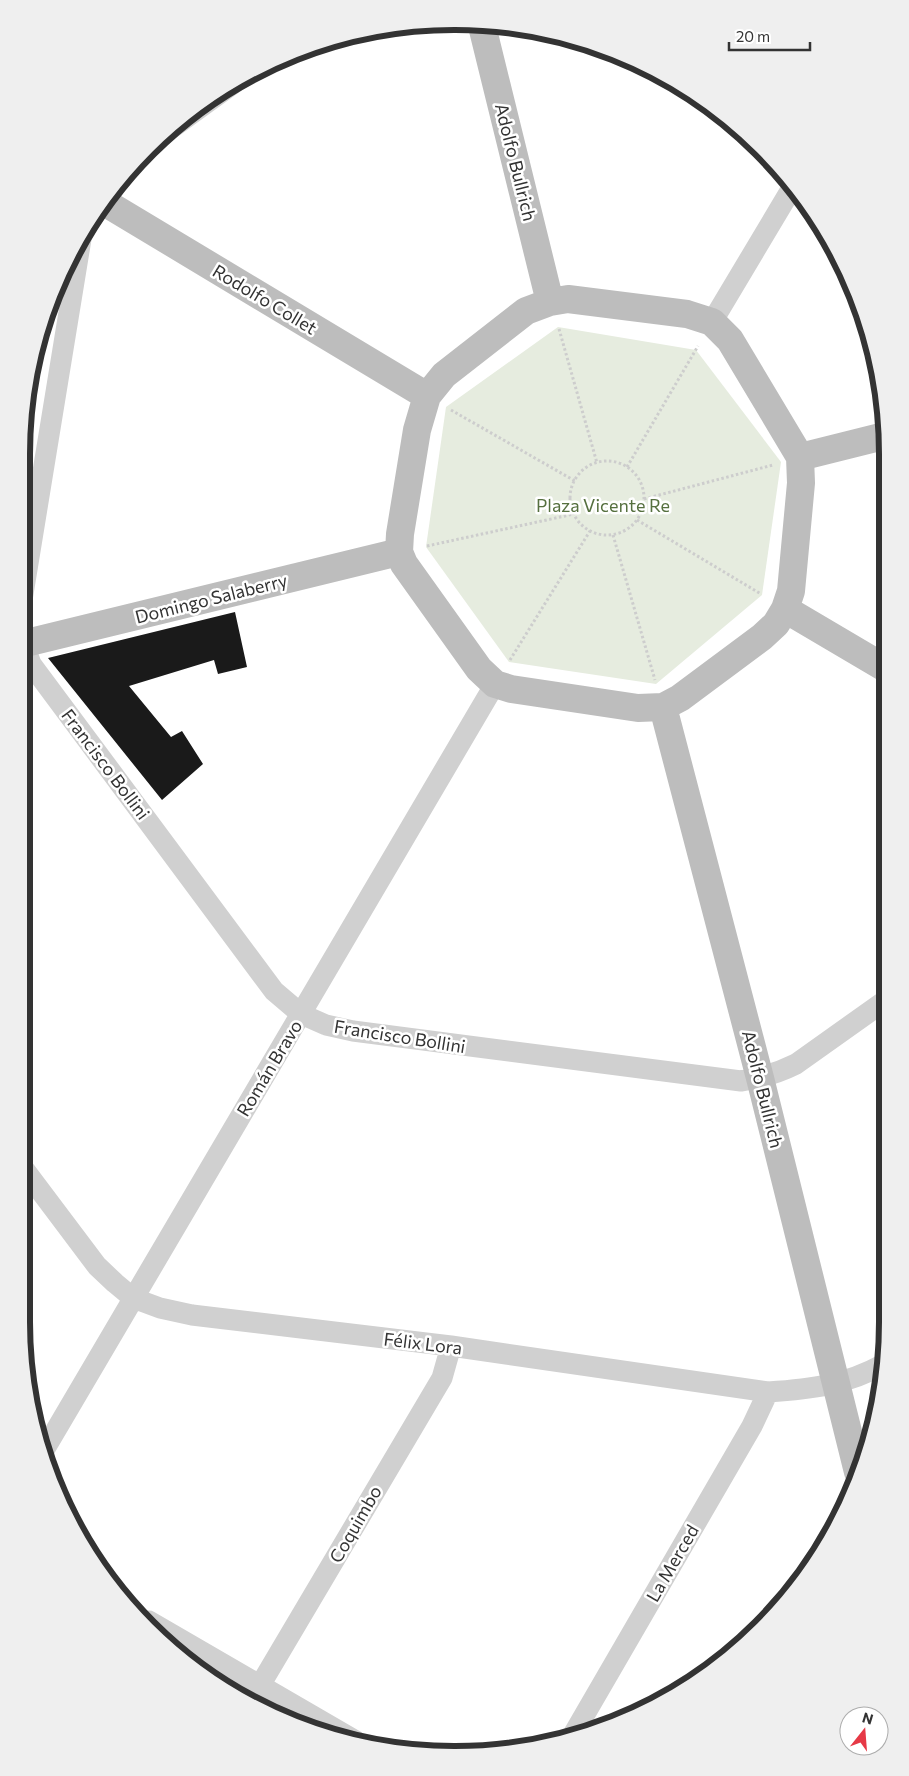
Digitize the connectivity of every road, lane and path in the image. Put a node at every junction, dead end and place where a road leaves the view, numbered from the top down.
1 (483, 31) edge
2 (789, 193) edge
3 (111, 206) edge
4 (76, 263) edge
5 (550, 302) junction
6 (712, 322) junction
7 (426, 396) junction
8 (878, 437) edge
9 (800, 457) junction
10 (597, 463) junction
11 (627, 467) junction
12 (575, 481) junction
13 (644, 499) junction
14 (574, 514) junction
15 (637, 520) junction
16 (590, 531) junction
17 (613, 534) junction
18 (30, 550) edge
19 (399, 552) junction
20 (785, 609) junction
21 (30, 640) edge
22 (30, 662) edge
23 (879, 664) edge
24 (495, 684) junction
25 (663, 707) junction
26 (879, 1005) edge
27 (301, 1014) junction
28 (760, 1078) junction
29 (30, 1177) edge
30 (133, 1298) junction
31 (451, 1346) junction
32 (876, 1368) edge
33 (836, 1384) junction
34 (768, 1392) junction
35 (48, 1443) edge
36 (855, 1461) edge
37 (164, 1631) edge
38 (257, 1693) edge
39 (321, 1724) edge
40 (576, 1728) edge

1 - 5 street, Adolfo Bullrich
2 - 6 street
3 - 7 street, Rodolfo Collet
4 - 18 street
5 - 6 street
5 - 7 street
5 - 10 path
6 - 9 street
6 - 11 path
7 - 12 path
7 - 19 street
8 - 9 street
9 - 13 path
9 - 20 street
10 - 11 path
10 - 12 path
11 - 13 path
12 - 14 path
13 - 15 path
14 - 16 path
14 - 19 path
15 - 17 path
15 - 20 path
16 - 17 path
16 - 24 path
17 - 25 path
19 - 21 street, Domingo Salaberry
19 - 24 street
20 - 23 street
20 - 25 street
22 - 27 street, Francisco Bollini
24 - 25 street
24 - 27 street, Román Bravo
25 - 28 street, Adolfo Bullrich
26 - 28 street, Francisco Bollini
27 - 28 street, Francisco Bollini
27 - 30 street, Román Bravo
28 - 33 street, Adolfo Bullrich
29 - 30 street, Félix Lora
30 - 31 street, Félix Lora
30 - 35 street, Román Bravo
31 - 34 street, Félix Lora
31 - 38 street, Coquimbo
32 - 33 street, Félix Lora
33 - 34 street, Félix Lora
33 - 36 street, Adolfo Bullrich
34 - 40 street, La Merced
37 - 38 street
38 - 39 street

